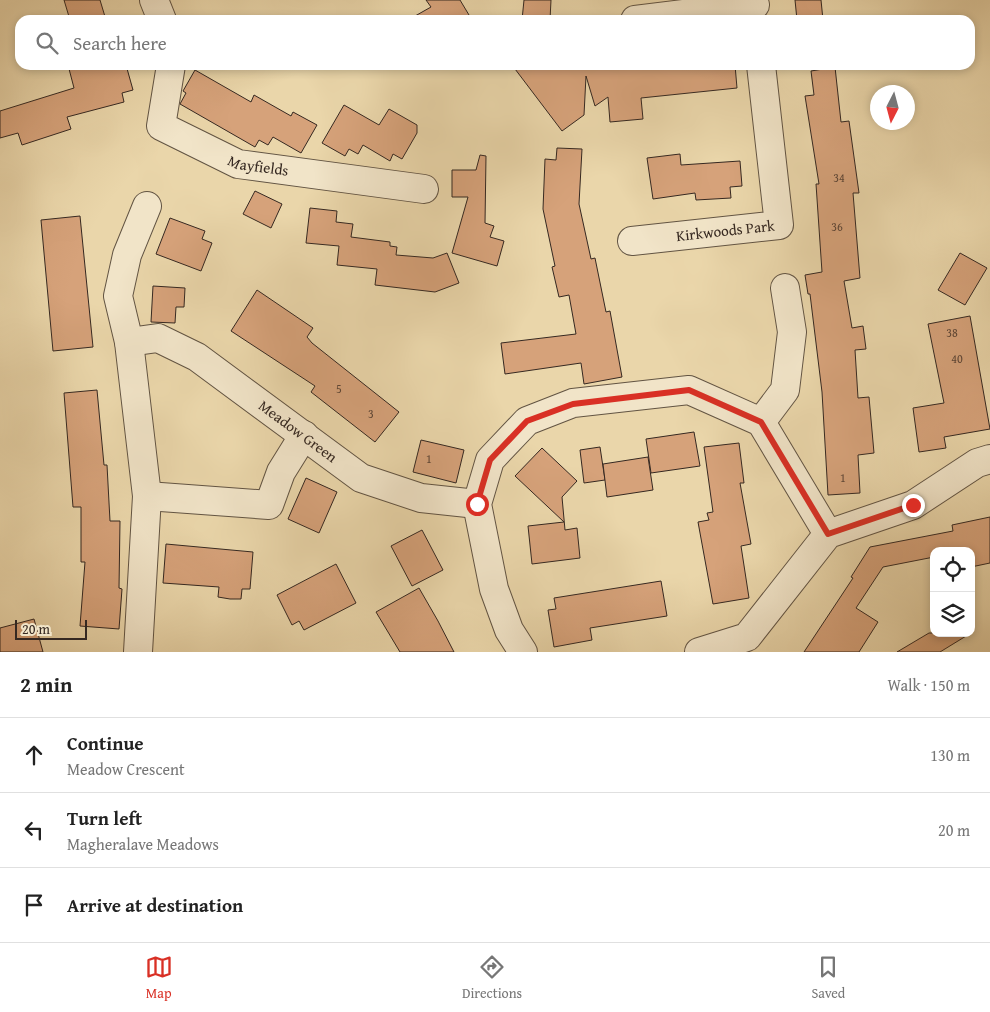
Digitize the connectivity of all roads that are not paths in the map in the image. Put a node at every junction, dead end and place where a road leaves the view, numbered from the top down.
1 (154, 0) edge
2 (755, 8) edge
3 (160, 15) edge
4 (685, 15) edge
5 (170, 70) edge
6 (762, 70) edge
7 (424, 189) dead end
8 (136, 212) dead end
9 (632, 241) dead end
10 (785, 288) dead end
11 (129, 342) junction
12 (761, 422) junction
13 (304, 435) junction
14 (990, 459) edge
15 (147, 496) junction
16 (477, 504) junction
17 (828, 534) junction
18 (750, 645) edge
19 (138, 652) edge
20 (523, 652) edge
21 (699, 652) edge

1 - 3 street
2 - 4 street
5 - 7 street, Mayfields
6 - 9 street, Kirkwoods Park
8 - 11 street
10 - 12 street
11 - 13 street, Meadow Green
11 - 15 street
12 - 16 street
12 - 17 street
13 - 15 street
13 - 16 street, Meadow Green
14 - 17 street
15 - 19 street
16 - 20 street
17 - 18 street
18 - 21 street

